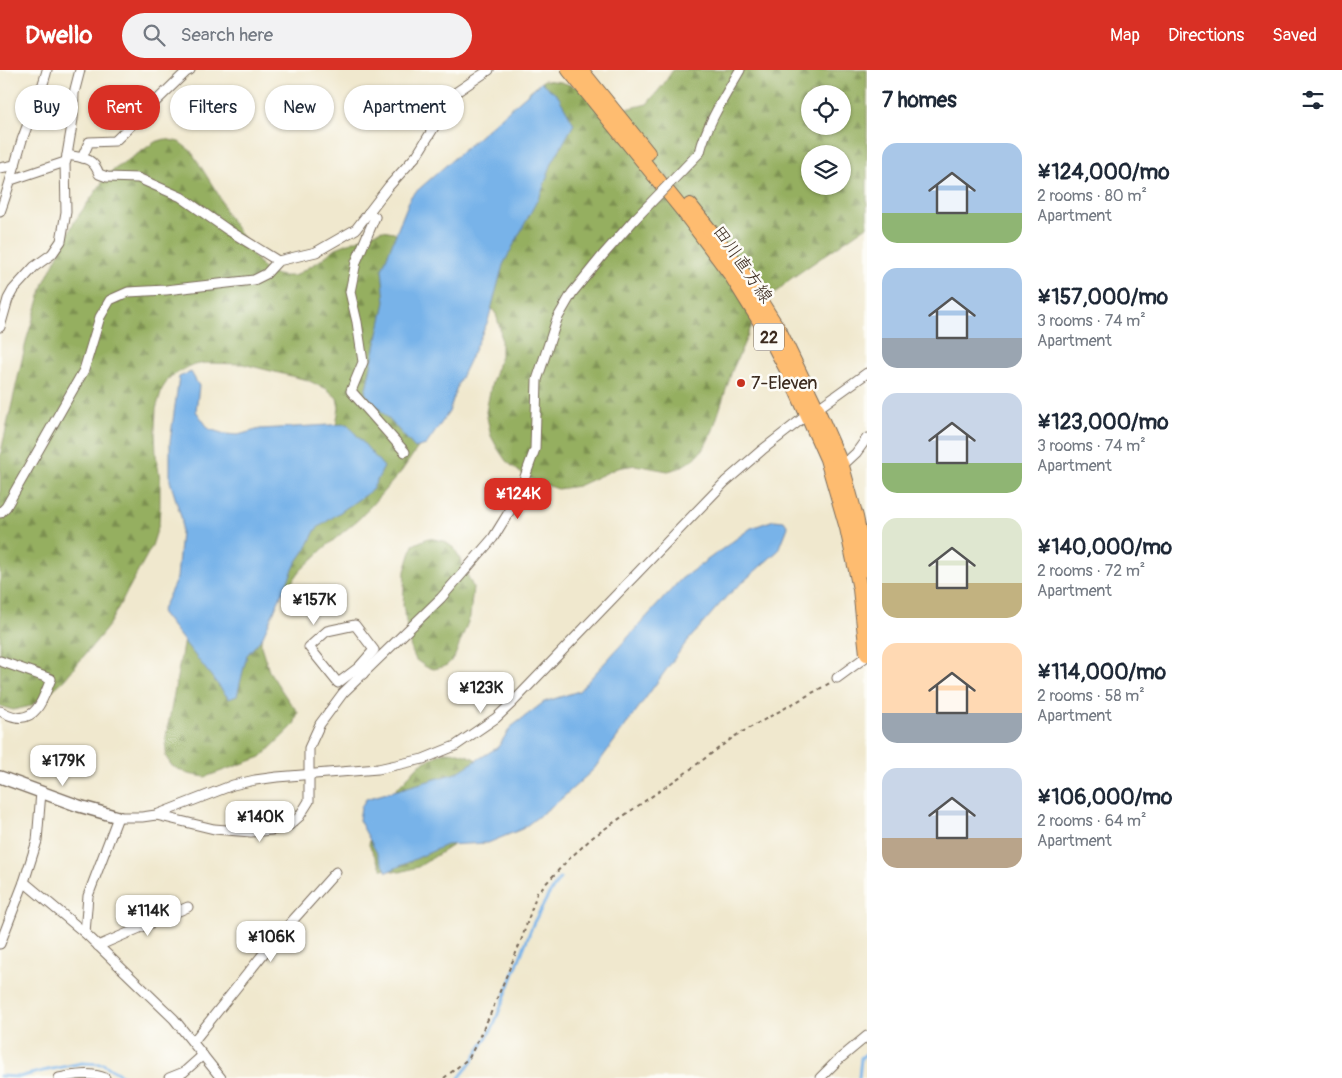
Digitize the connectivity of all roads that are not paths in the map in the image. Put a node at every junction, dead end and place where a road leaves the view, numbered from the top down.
1 (47, 70) edge
2 (80, 70) edge
3 (190, 70) edge
4 (489, 70) edge
5 (568, 70) edge
6 (582, 70) edge
7 (740, 70) edge
8 (82, 158) junction
9 (66, 159) junction
10 (15, 165) junction
11 (0, 168) edge
12 (11, 180) junction
13 (0, 212) edge
14 (368, 213) junction
15 (278, 261) junction
16 (0, 327) edge
17 (865, 378) edge
18 (812, 412) junction
19 (867, 438) edge
20 (405, 452) dead end
21 (842, 466) junction
22 (0, 513) edge
23 (867, 570) edge
24 (867, 655) edge
25 (0, 661) edge
26 (361, 670) junction
27 (837, 678) road end
28 (0, 711) edge
29 (308, 775) junction
30 (0, 777) edge
31 (41, 792) junction
32 (156, 815) junction
33 (118, 817) junction
34 (336, 872) dead end
35 (24, 882) junction
36 (188, 907) dead end
37 (84, 932) junction
38 (0, 944) edge
39 (98, 946) junction
40 (867, 1036) edge
41 (193, 1042) junction
42 (202, 1055) junction
43 (59, 1078) edge
44 (106, 1078) edge
45 (168, 1078) edge
46 (221, 1078) edge
47 (820, 1078) edge

1 - 10 street
2 - 9 street
3 - 8 street
4 - 14 street
5 - 18 main road, 田川直方線 / 22
6 - 18 main road, 田川直方線 / 22
7 - 26 street, bridge
8 - 9 street
8 - 15 street
9 - 12 street
9 - 16 street
10 - 11 street
10 - 12 street
12 - 13 street
14 - 15 street
14 - 20 street
15 - 22 street
17 - 18 street
18 - 21 main road, 田川直方線 / 22
18 - 24 main road, 田川直方線 / 22
18 - 29 street
19 - 21 street
21 - 23 main road, 田川直方線 / 22
24 - 27 street
25 - 28 street
26 - 26 street
26 - 29 street
29 - 32 street
29 - 32 street
30 - 31 street
31 - 33 street
31 - 35 street
32 - 33 street
33 - 37 street
34 - 41 street
35 - 37 street
35 - 38 street
36 - 39 street
37 - 39 street
39 - 41 street
40 - 47 street
41 - 42 street
42 - 45 street
42 - 46 street
43 - 44 street

